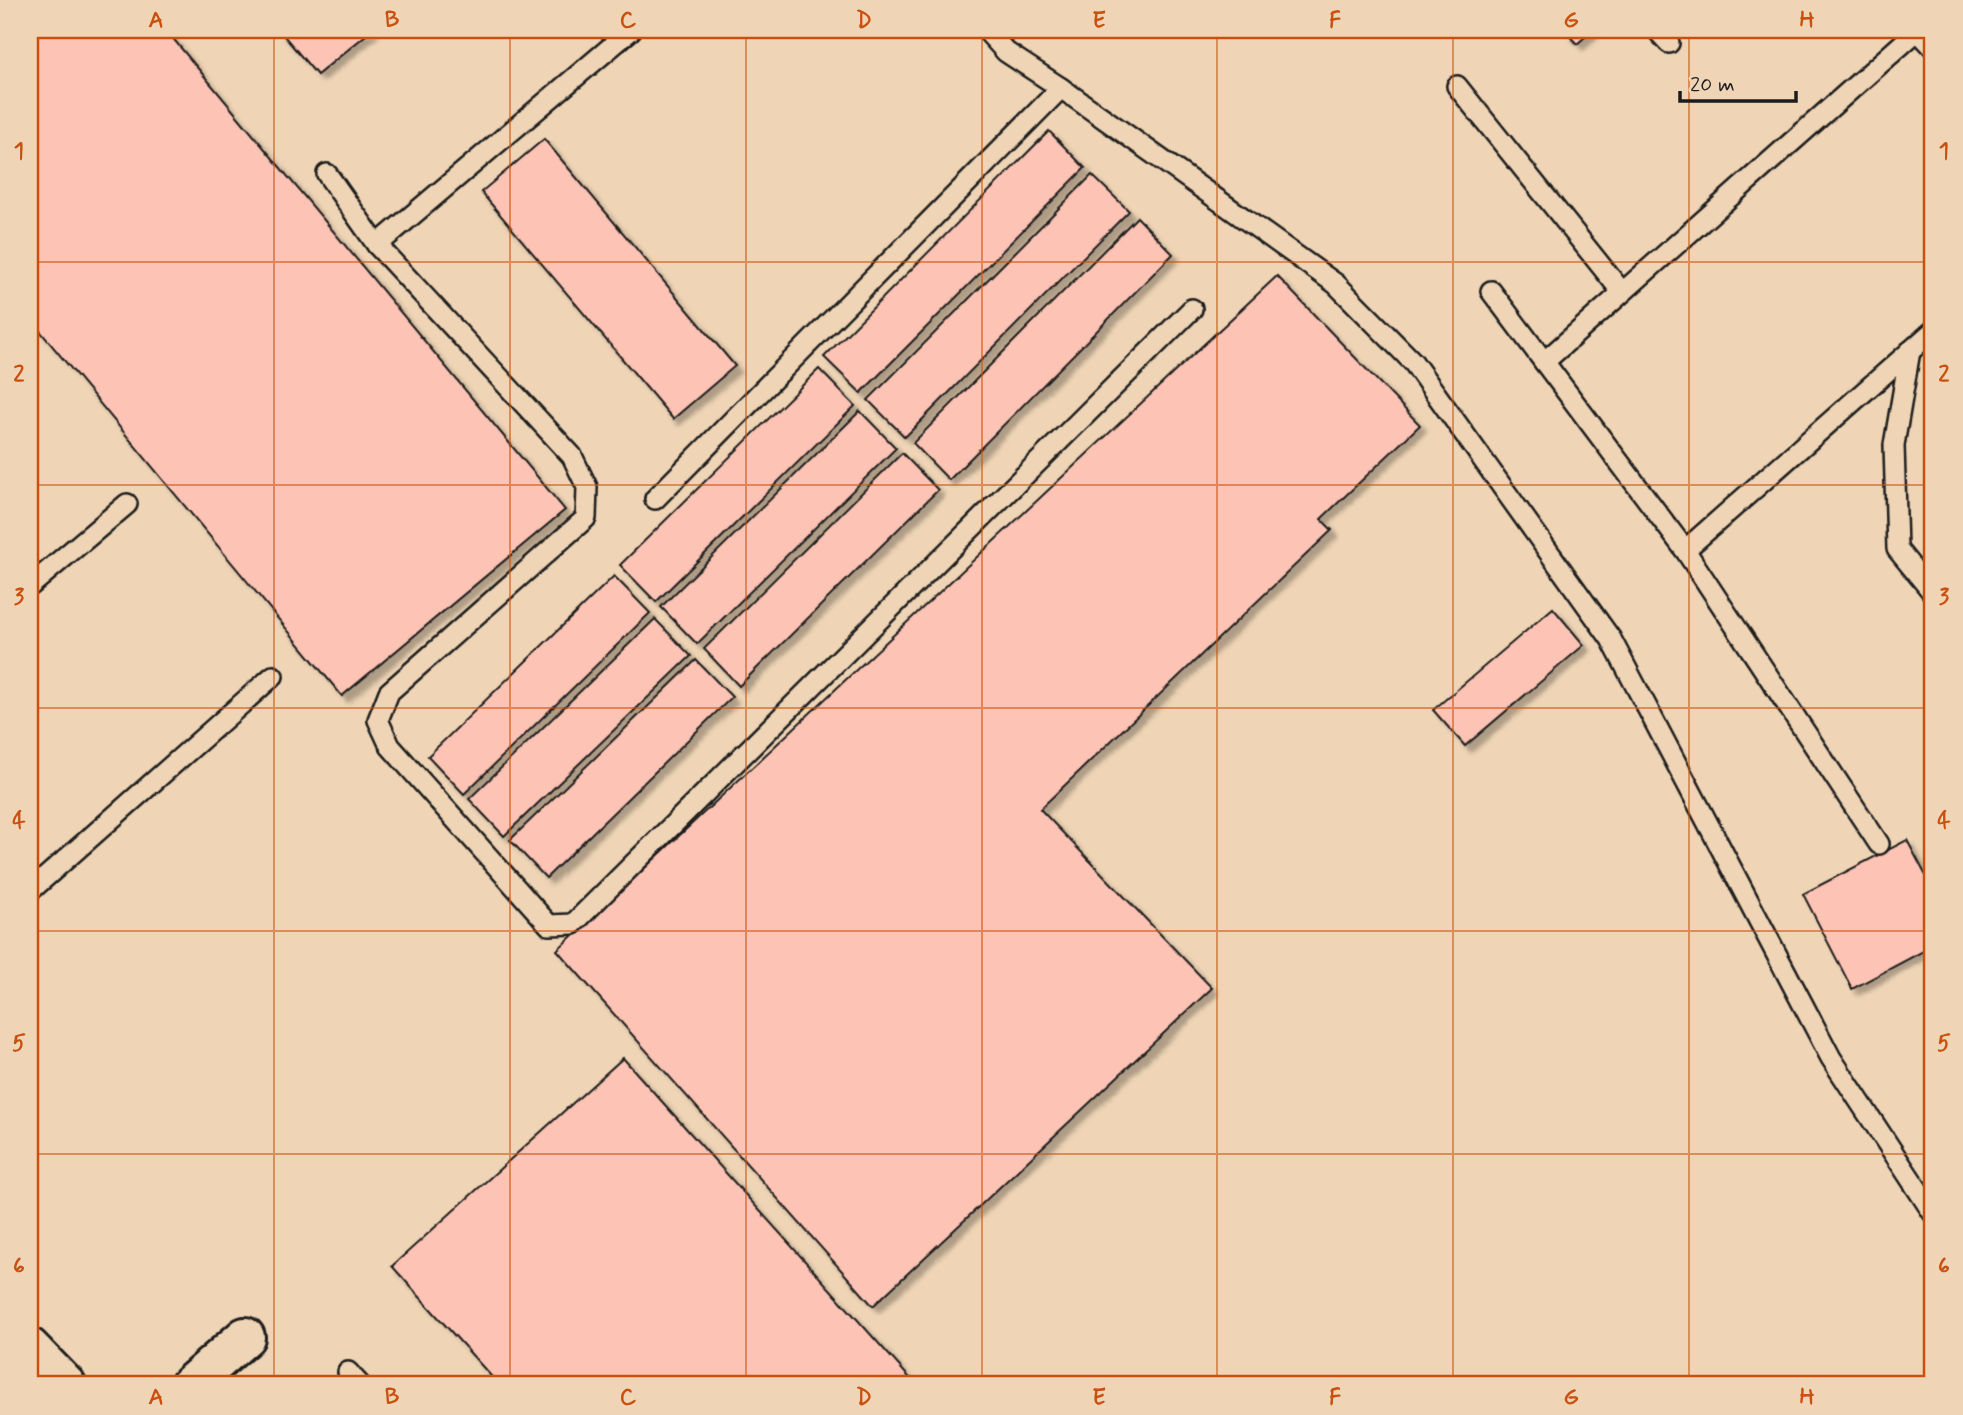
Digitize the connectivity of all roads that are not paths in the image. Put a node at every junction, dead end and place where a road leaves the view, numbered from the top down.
1 (631, 30) edge
2 (986, 30) edge
3 (1917, 30) edge
4 (1933, 47) edge
5 (1457, 86) dead end
6 (1061, 88) junction
7 (327, 174) dead end
8 (377, 245) junction
9 (1491, 291) dead end
10 (1622, 292) junction
11 (1192, 309) dead end
12 (1933, 331) edge
13 (1910, 351) junction
14 (1544, 362) junction
15 (655, 499) dead end
16 (127, 504) dead end
17 (1685, 550) junction
18 (30, 586) edge
19 (1933, 593) edge
20 (273, 676) dead end
21 (1879, 844) dead end
22 (30, 891) edge
23 (1933, 1213) edge
24 (245, 1337) dead end
25 (30, 1348) edge
26 (66, 1385) edge
27 (190, 1385) edge

1 - 8 lane
2 - 6 lane
3 - 4 lane
3 - 10 lane
5 - 10 lane
6 - 15 lane
6 - 23 lane
7 - 8 lane
8 - 11 lane
9 - 14 lane
10 - 14 lane
12 - 13 lane
13 - 17 lane
13 - 19 lane
14 - 17 lane
16 - 18 lane
17 - 21 lane
20 - 22 lane
24 - 27 street
25 - 26 street

